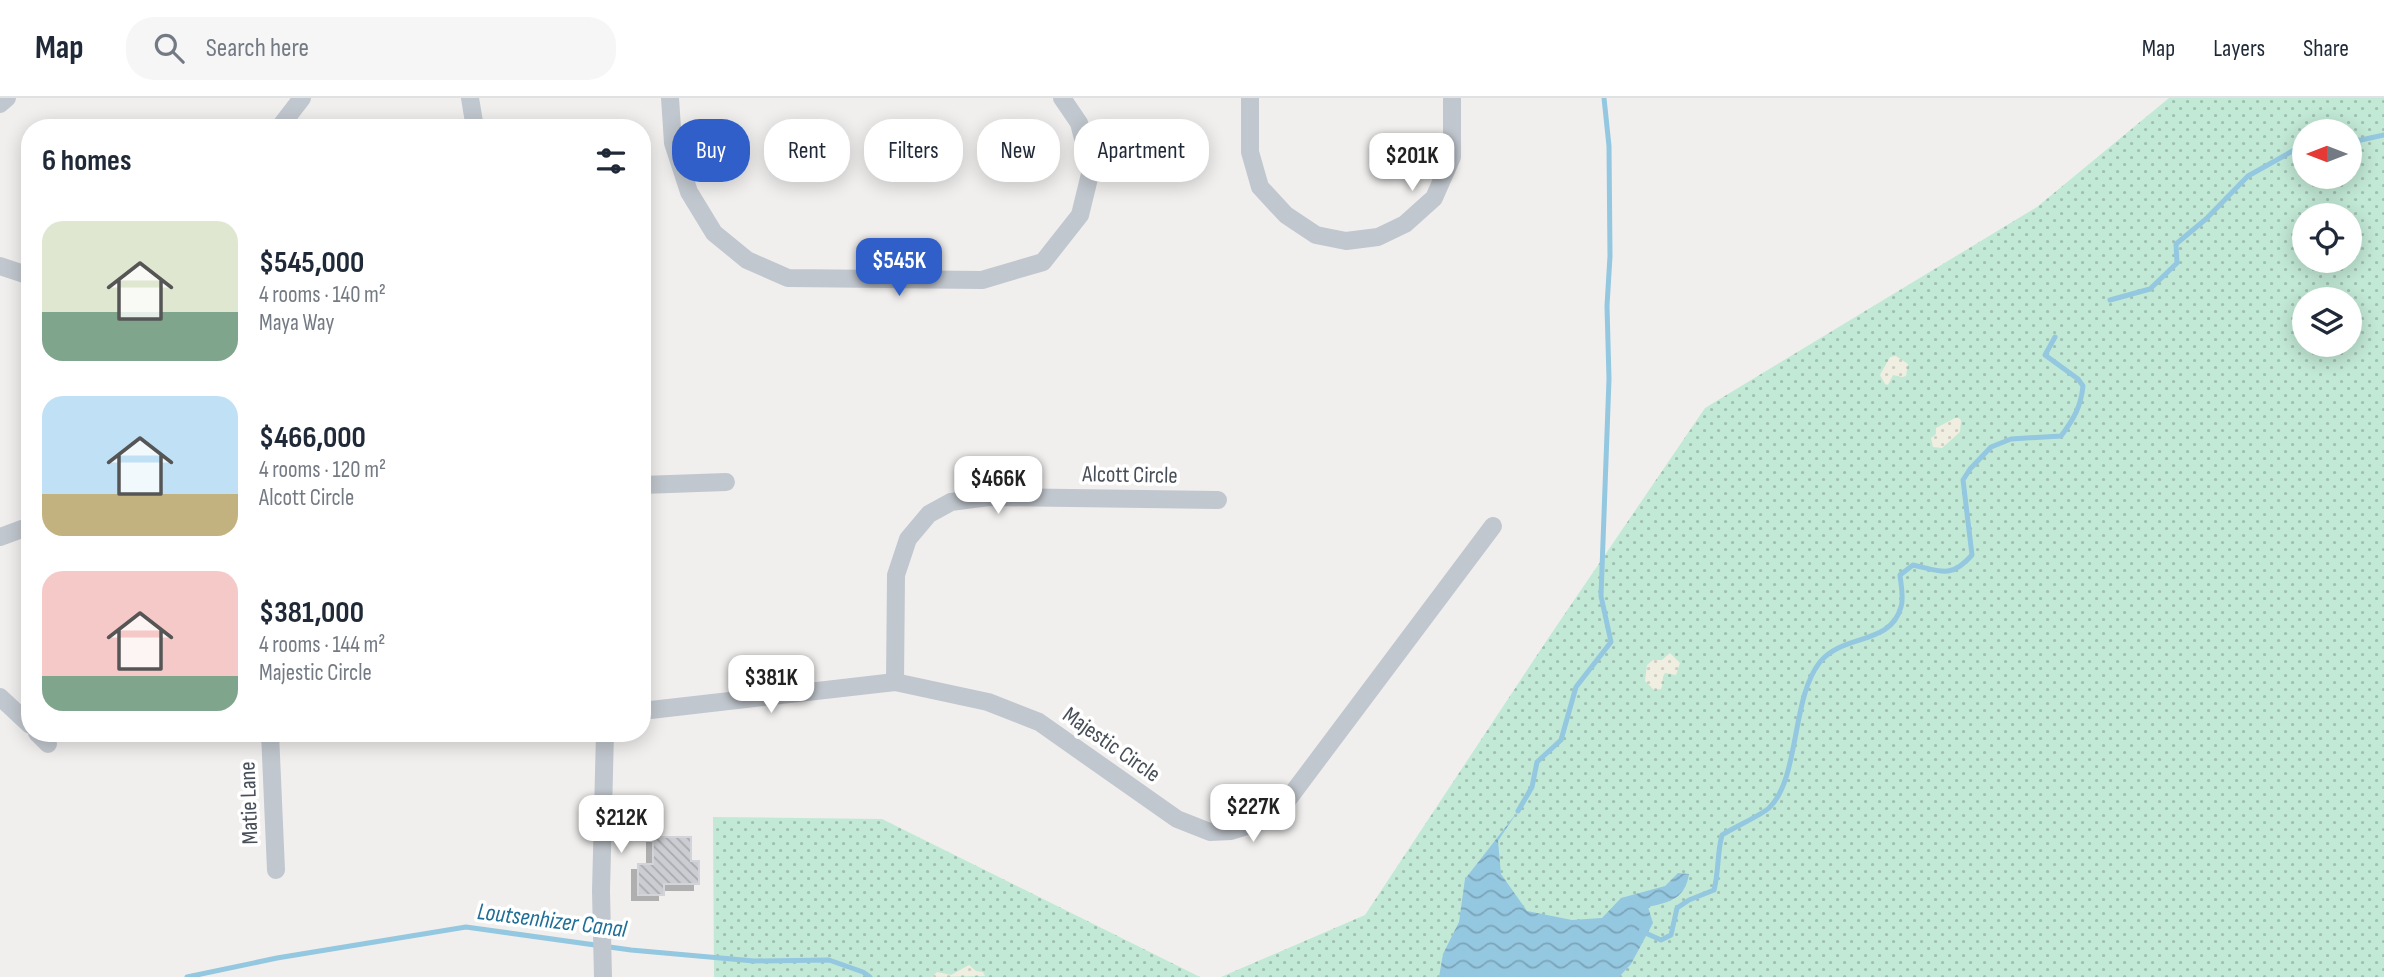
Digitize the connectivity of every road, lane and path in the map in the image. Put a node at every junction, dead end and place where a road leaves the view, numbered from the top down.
1 (7, 98) edge
2 (302, 98) edge
3 (470, 98) edge
4 (670, 98) edge
5 (1062, 98) edge
6 (1250, 98) edge
7 (1452, 98) edge
8 (0, 104) edge
9 (286, 119) edge
10 (474, 119) edge
11 (0, 266) edge
12 (21, 273) edge
13 (726, 482) dead end
14 (651, 485) edge
15 (1218, 500) dead end
16 (1493, 526) dead end
17 (21, 529) edge
18 (0, 537) edge
19 (895, 682) junction
20 (0, 697) edge
21 (651, 709) edge
22 (21, 717) edge
23 (270, 742) edge
24 (605, 742) edge
25 (276, 870) dead end
26 (603, 977) edge

1 - 8 street
2 - 9 street
3 - 10 street
4 - 5 street
6 - 7 street
11 - 12 street
13 - 14 street
15 - 19 street, Alcott Circle
16 - 19 street, Majestic Circle
17 - 18 street
19 - 21 street, Majestic Circle
20 - 22 street
23 - 25 street, Matie Lane
24 - 26 street

